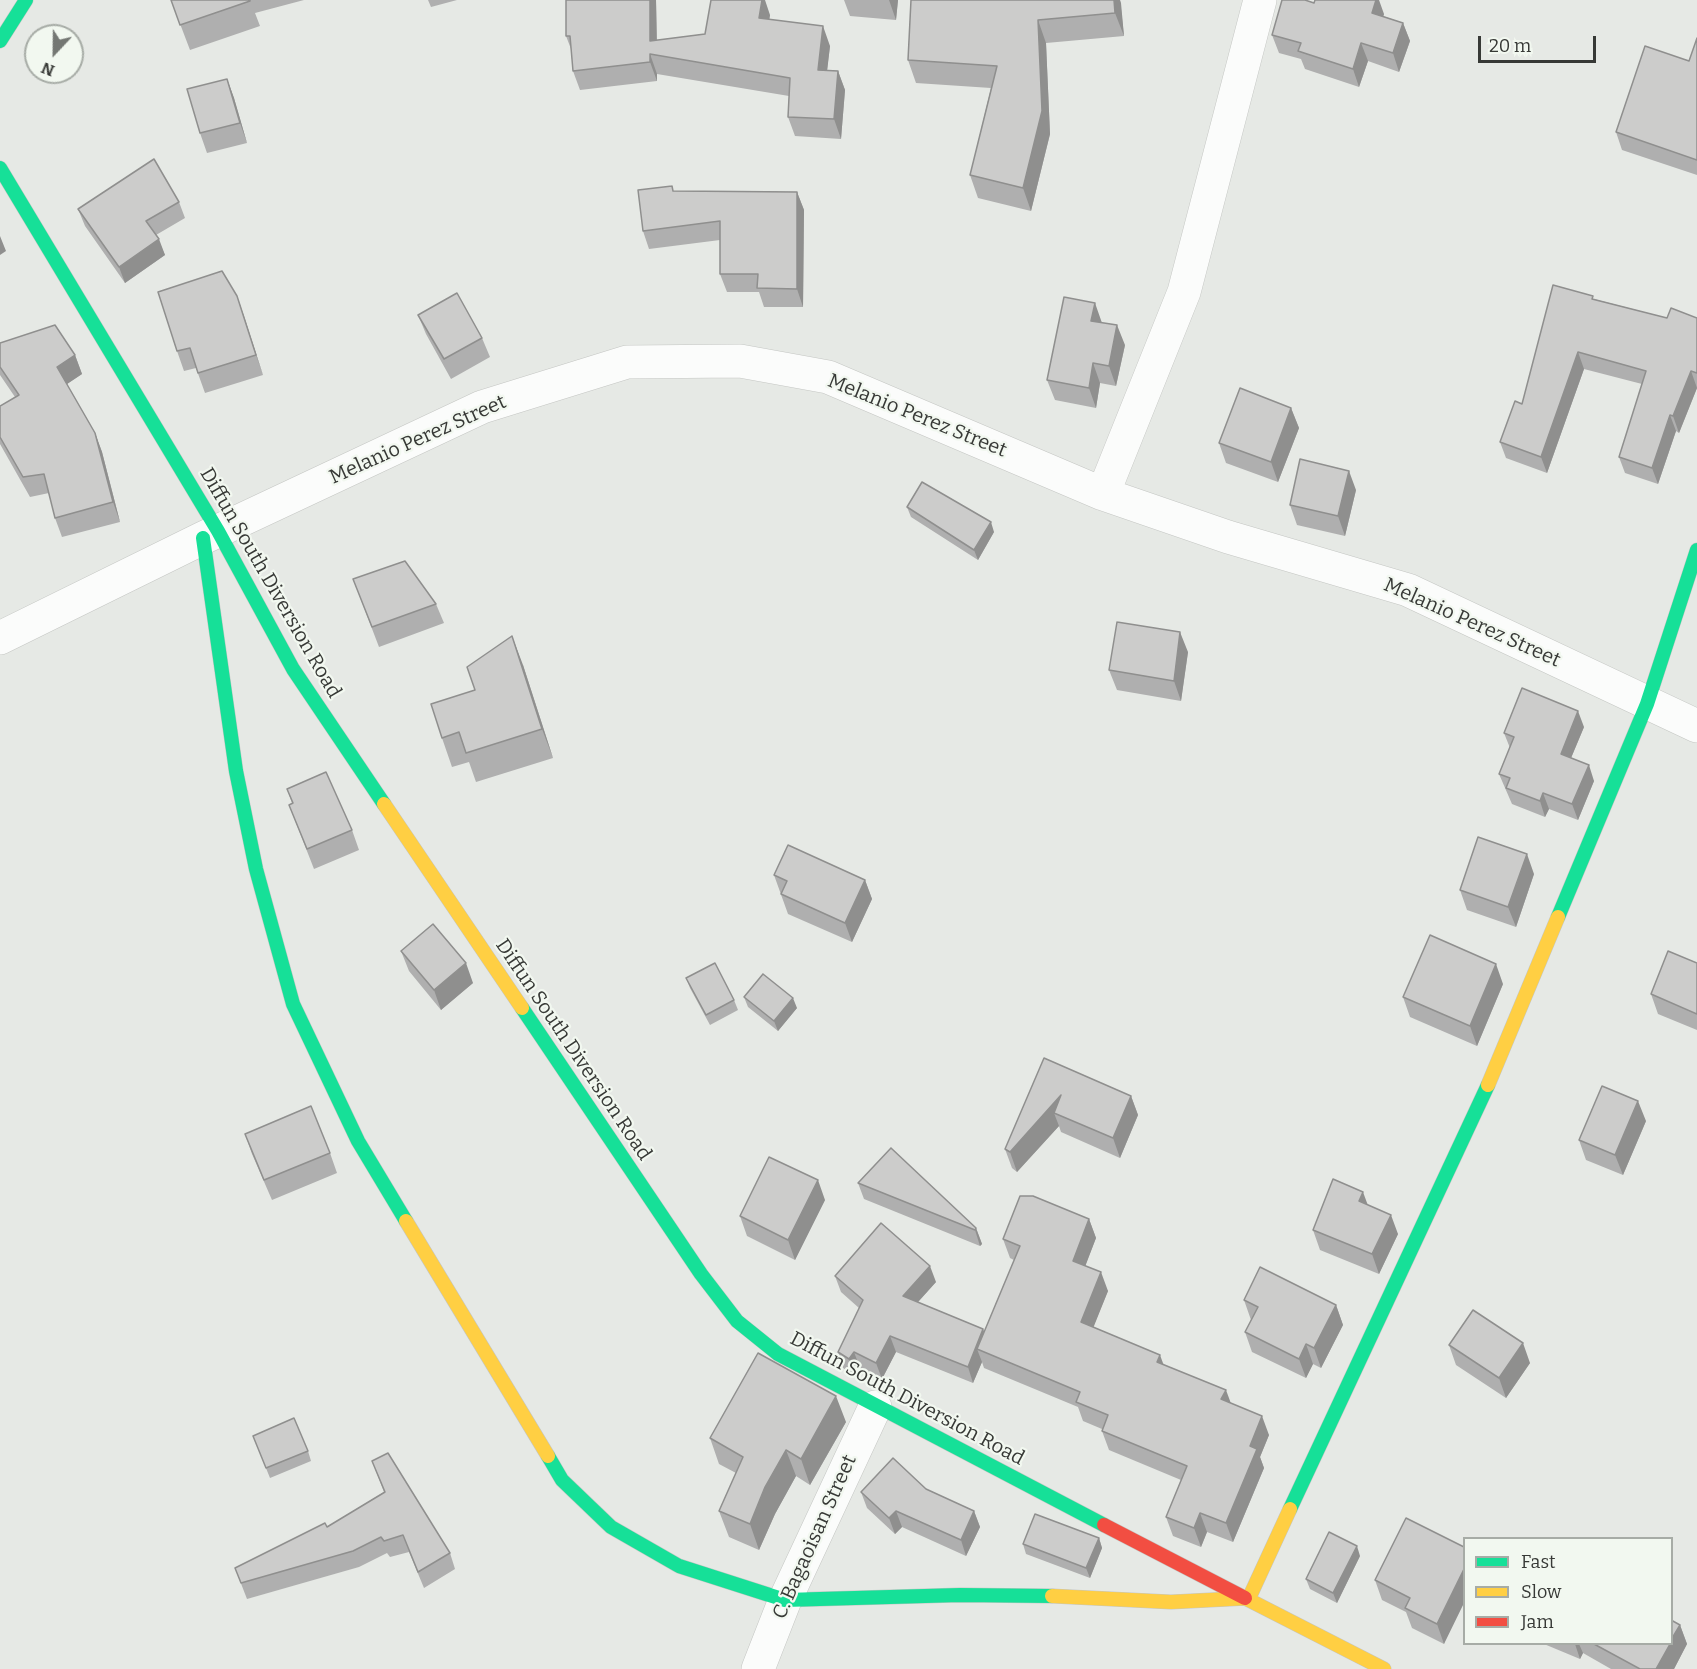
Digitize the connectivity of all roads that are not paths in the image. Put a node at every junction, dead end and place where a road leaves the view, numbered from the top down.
1 (26, 0) edge
2 (1260, 0) edge
3 (0, 41) edge
4 (0, 168) edge
5 (1103, 494) junction
6 (210, 534) junction
7 (1697, 550) edge
8 (0, 639) edge
9 (1647, 704) junction
10 (1697, 726) edge
11 (875, 1407) junction
12 (1249, 1598) junction
13 (785, 1600) junction
14 (758, 1669) edge
15 (1384, 1669) edge

1 - 3 street
2 - 5 street
4 - 6 street, Diffun South Diversion Road
5 - 6 street, Melanio Perez Street
5 - 9 street, Melanio Perez Street
6 - 8 street, Melanio Perez Street
6 - 11 street, Diffun South Diversion Road
6 - 13 street
7 - 9 street
9 - 10 street, Melanio Perez Street
9 - 12 street
11 - 12 street, Diffun South Diversion Road
11 - 13 street, C. Bagaoisan Street
12 - 13 street
12 - 15 street, Diffun South Diversion Road
13 - 14 street, C. Bagaoisan Street

